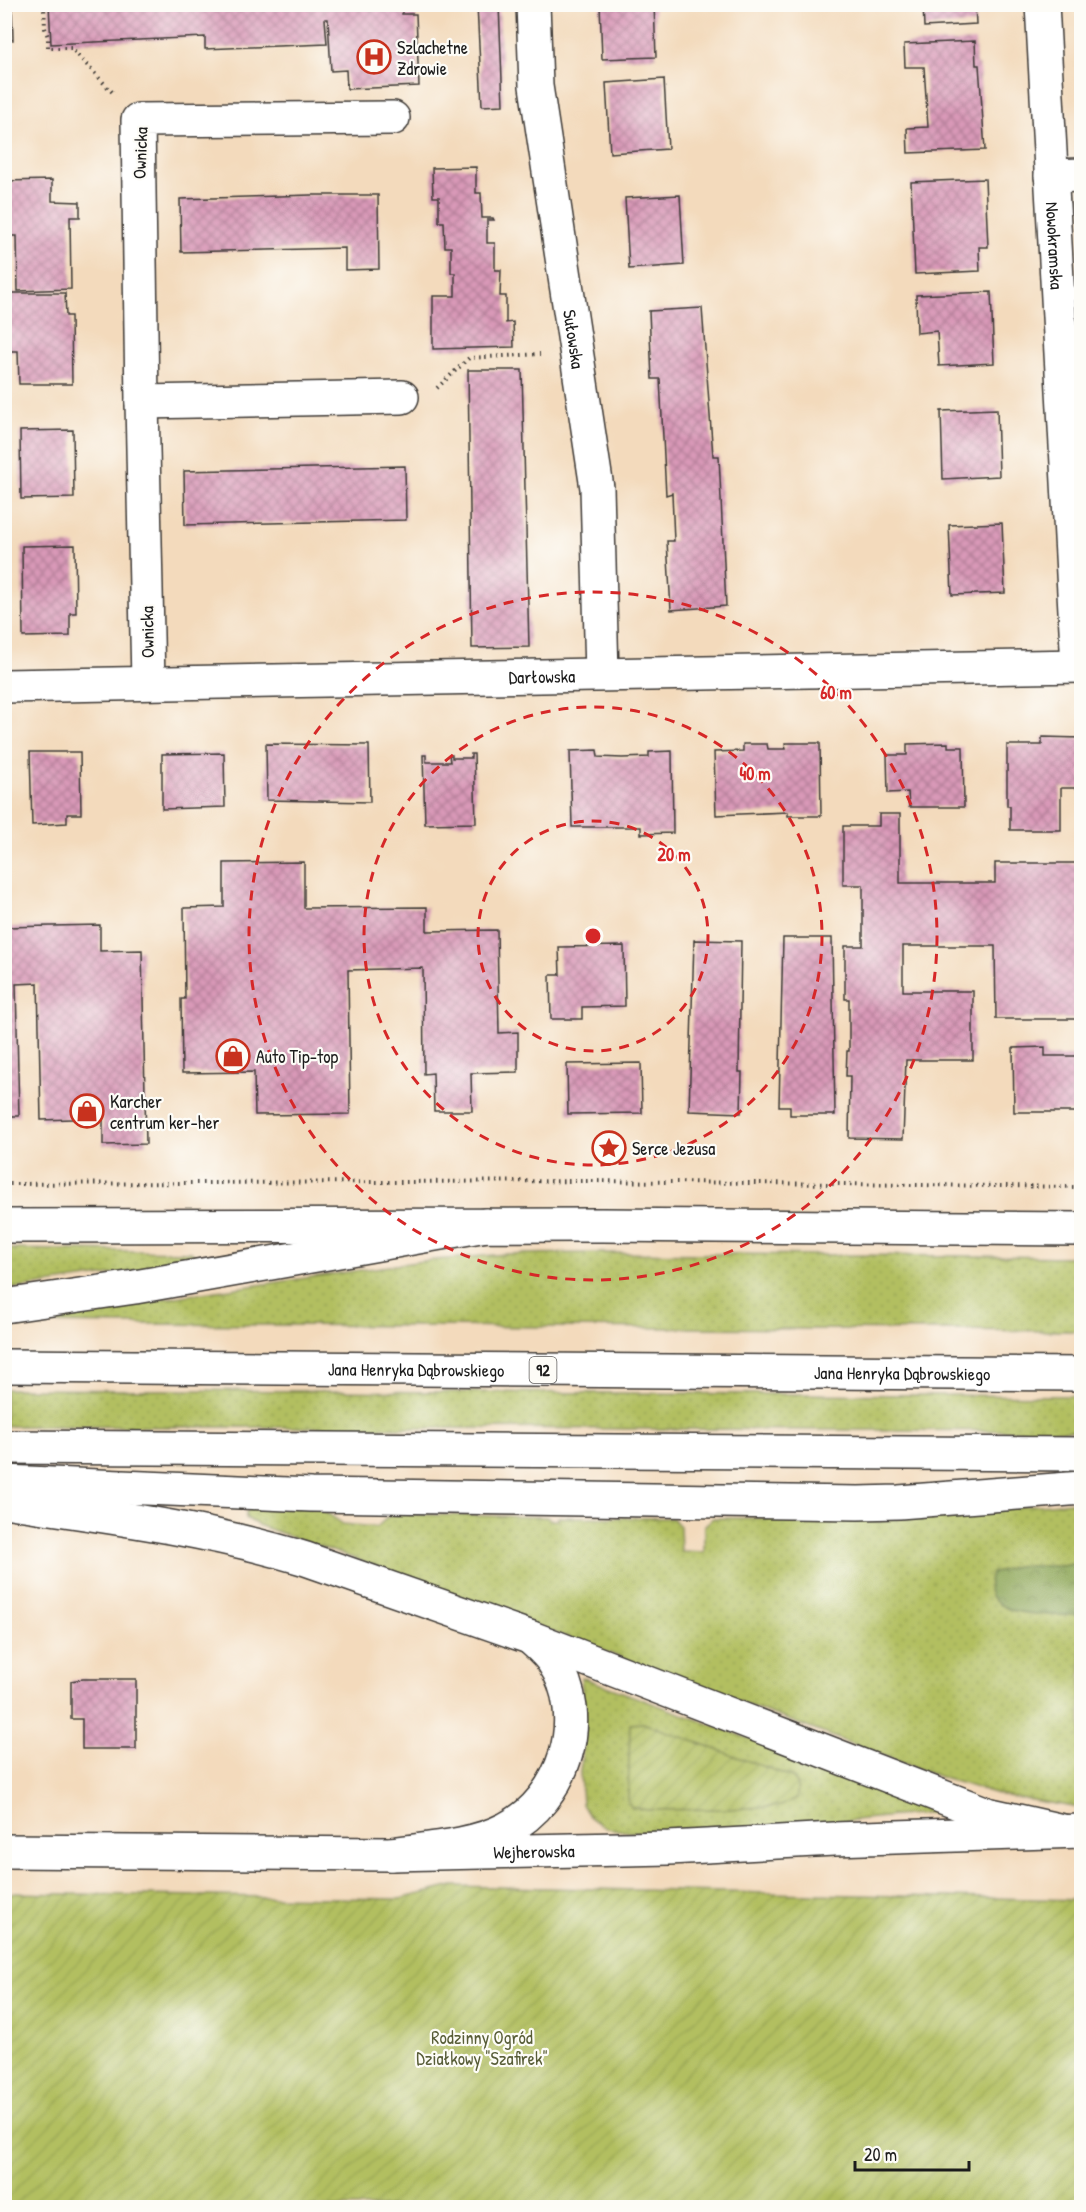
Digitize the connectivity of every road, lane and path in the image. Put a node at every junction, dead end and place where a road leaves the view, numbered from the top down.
1 (44, 4) edge
2 (533, 4) edge
3 (1042, 4) edge
4 (393, 118) dead end
5 (138, 120) junction
6 (1066, 176) edge
7 (576, 350) junction
8 (402, 397) joint
9 (142, 402) junction
10 (1080, 666) edge
11 (602, 674) junction
12 (148, 682) junction
13 (4, 686) edge
14 (4, 1184) edge
15 (1082, 1187) edge
16 (486, 1225) junction
17 (4, 1226) edge
18 (1082, 1229) edge
19 (4, 1306) edge
20 (4, 1366) edge
21 (1082, 1374) edge
22 (4, 1447) edge
23 (1082, 1454) edge
24 (4, 1482) edge
25 (1082, 1488) edge
26 (4, 1501) edge
27 (530, 1636) junction
28 (1072, 1831) edge
29 (4, 1851) edge
30 (391, 1854) junction

1 - 5 path
2 - 7 street, Sułowska
3 - 6 street, Nowokramska
4 - 5 street, Ownicka
5 - 9 street, Ownicka
6 - 10 street, Nowokramska
7 - 8 path
7 - 11 street, Sułowska
8 - 9 street
9 - 12 street, Ownicka
10 - 11 street, Darłowska
11 - 12 street, Darłowska
12 - 13 street, Darłowska
14 - 15 path
16 - 17 street
16 - 18 street
16 - 19 street
20 - 21 street, Jana Henryka Dąbrowskiego / 92
22 - 23 street
24 - 25 street
26 - 27 street
27 - 28 street
27 - 30 street
28 - 30 street, Wejherowska
29 - 30 street, Wejherowska

